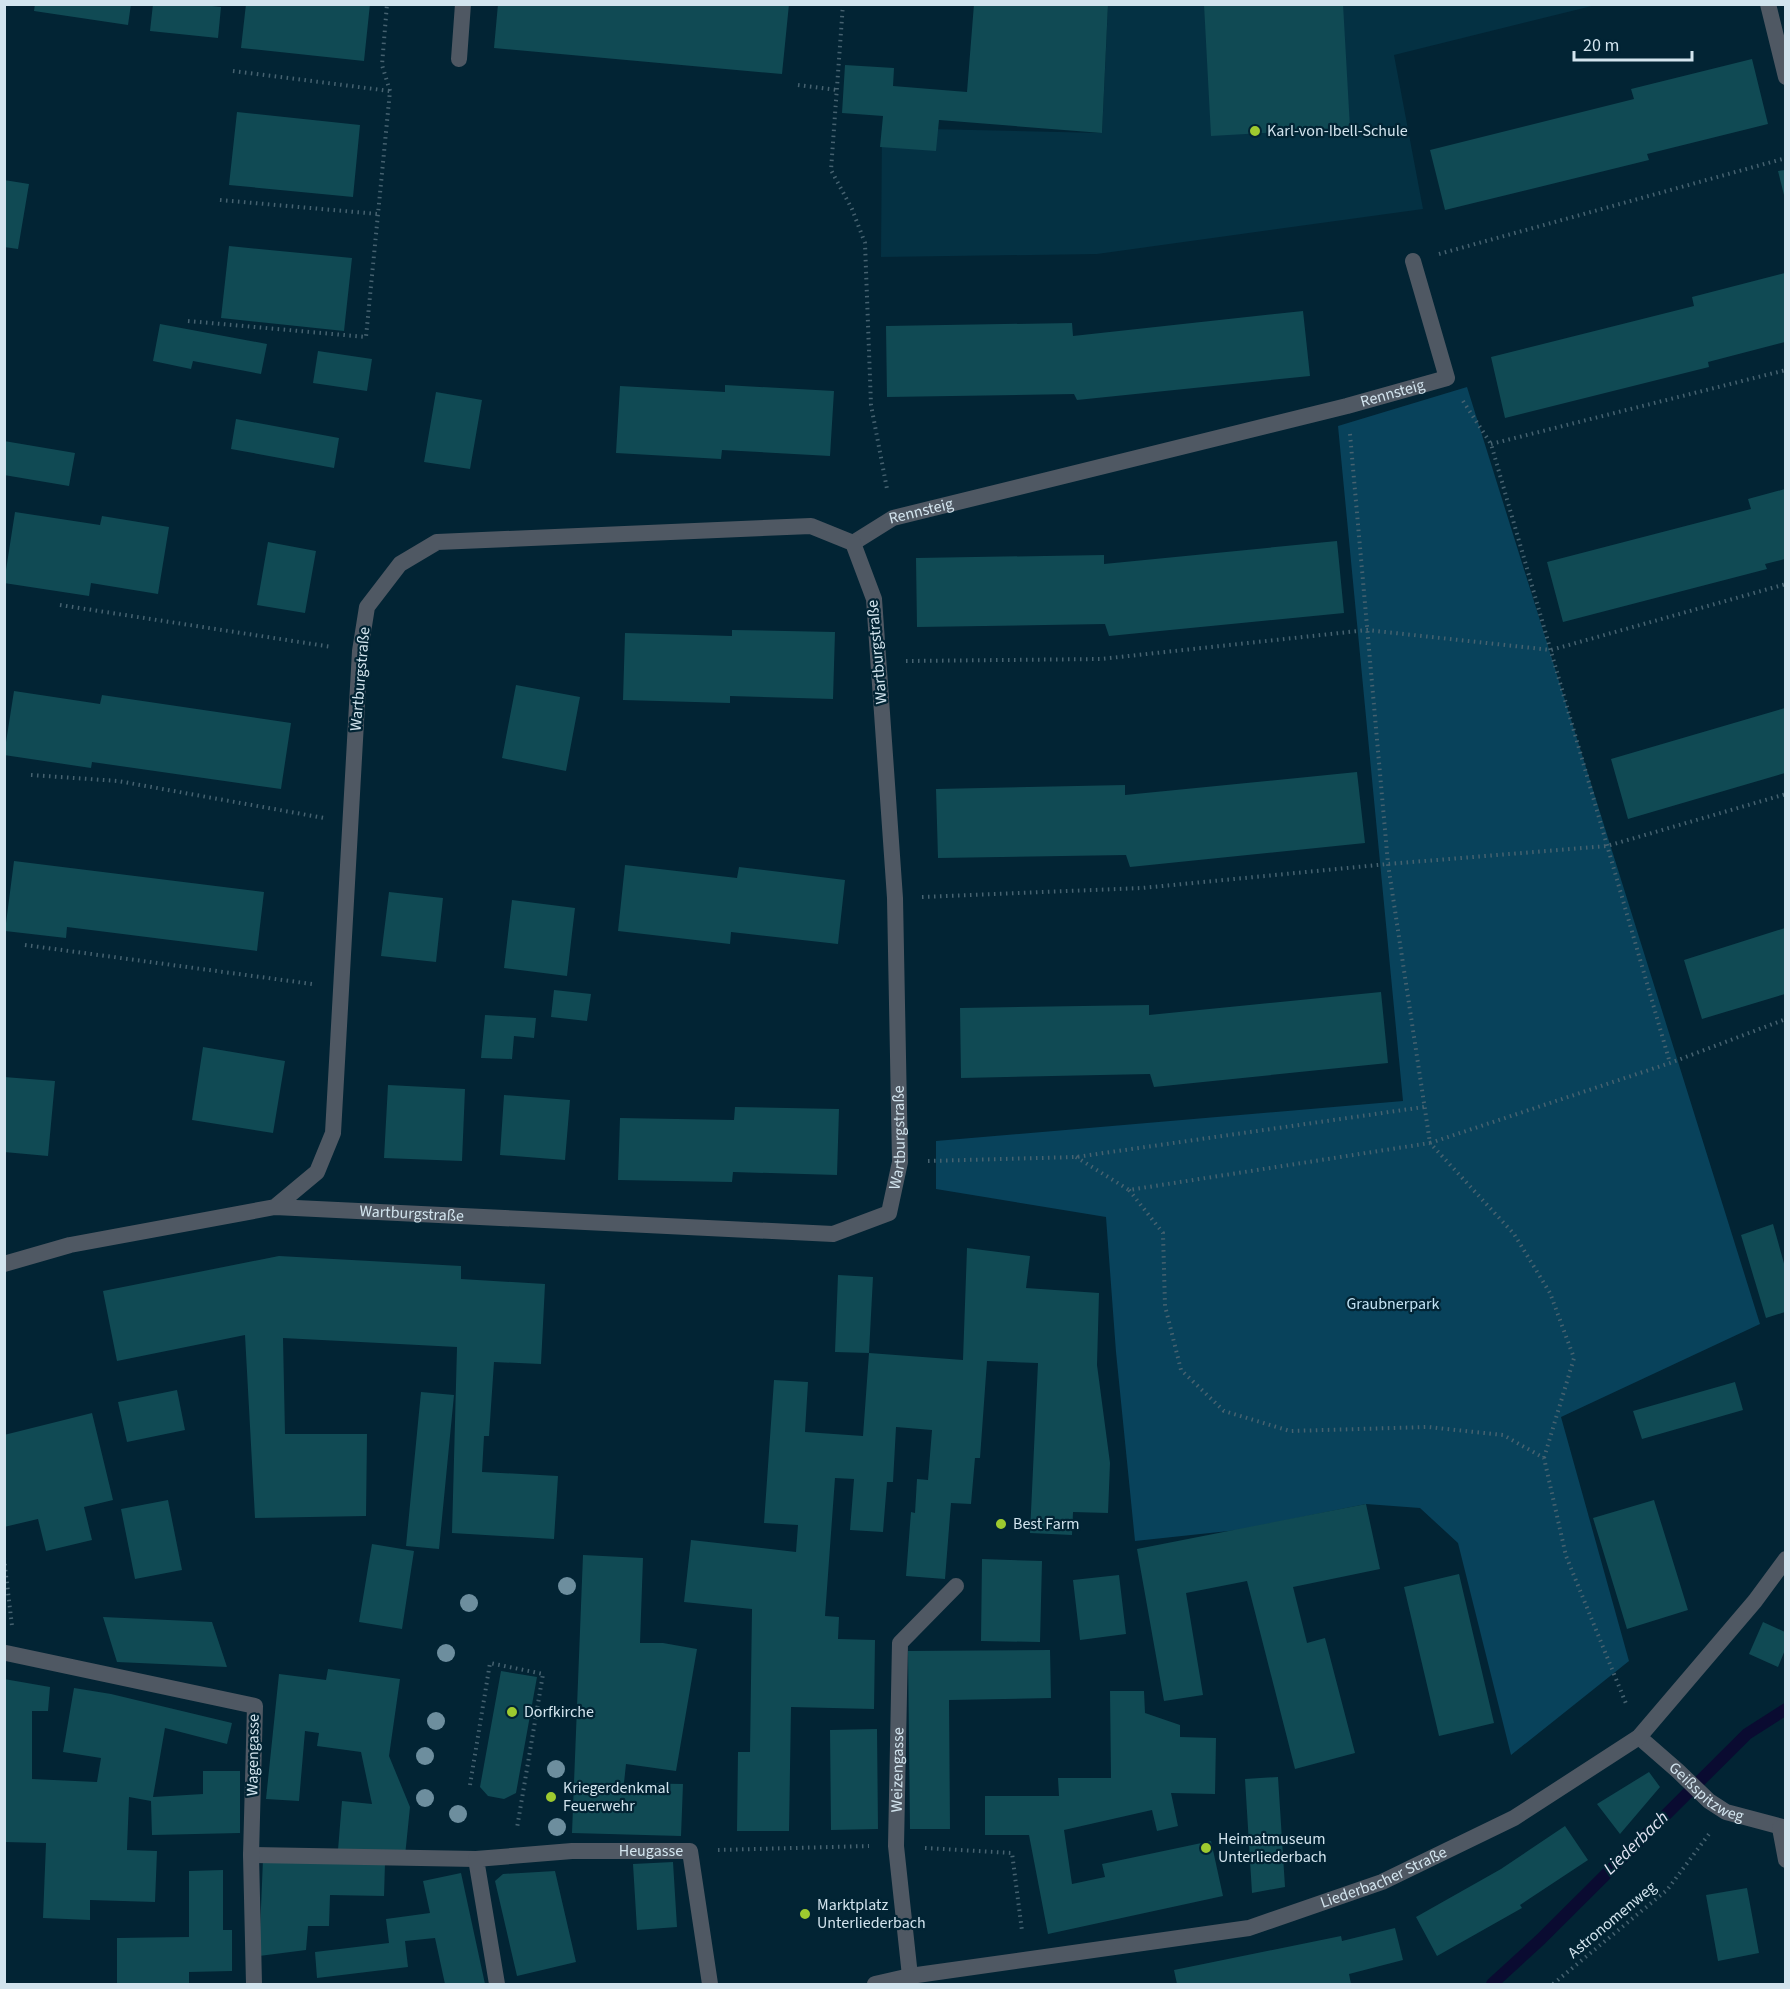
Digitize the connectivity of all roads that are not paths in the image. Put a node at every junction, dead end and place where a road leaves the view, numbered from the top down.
1 (463, 4) edge
2 (1768, 4) edge
3 (459, 59) dead end
4 (1785, 77) edge
5 (1413, 261) road end
6 (853, 543) junction
7 (275, 1207) junction
8 (4, 1264) edge
9 (1785, 1559) edge
10 (956, 1586) dead end
11 (6, 1653) road end
12 (1639, 1737) junction
13 (1783, 1828) edge
14 (251, 1855) junction
15 (476, 1859) junction
16 (1785, 1860) edge
17 (910, 1976) junction
18 (254, 1984) edge
19 (497, 1984) edge
20 (710, 1984) edge
21 (875, 1984) edge

1 - 3 street
2 - 4 street
5 - 6 street, Rennsteig
6 - 7 street, Wartburgstraße
6 - 7 street, Wartburgstraße
7 - 8 street, Wartburgstraße
9 - 12 street, Liederbacher Straße
10 - 17 street, Weizengasse
11 - 14 street, Wagengasse
12 - 13 street, Geißspitzweg
12 - 17 street, Liederbacher Straße
13 - 16 street
14 - 15 street, Heugasse
14 - 18 street, Wagengasse
15 - 19 street
15 - 20 street, Heugasse
17 - 21 street, Liederbacher Straße

